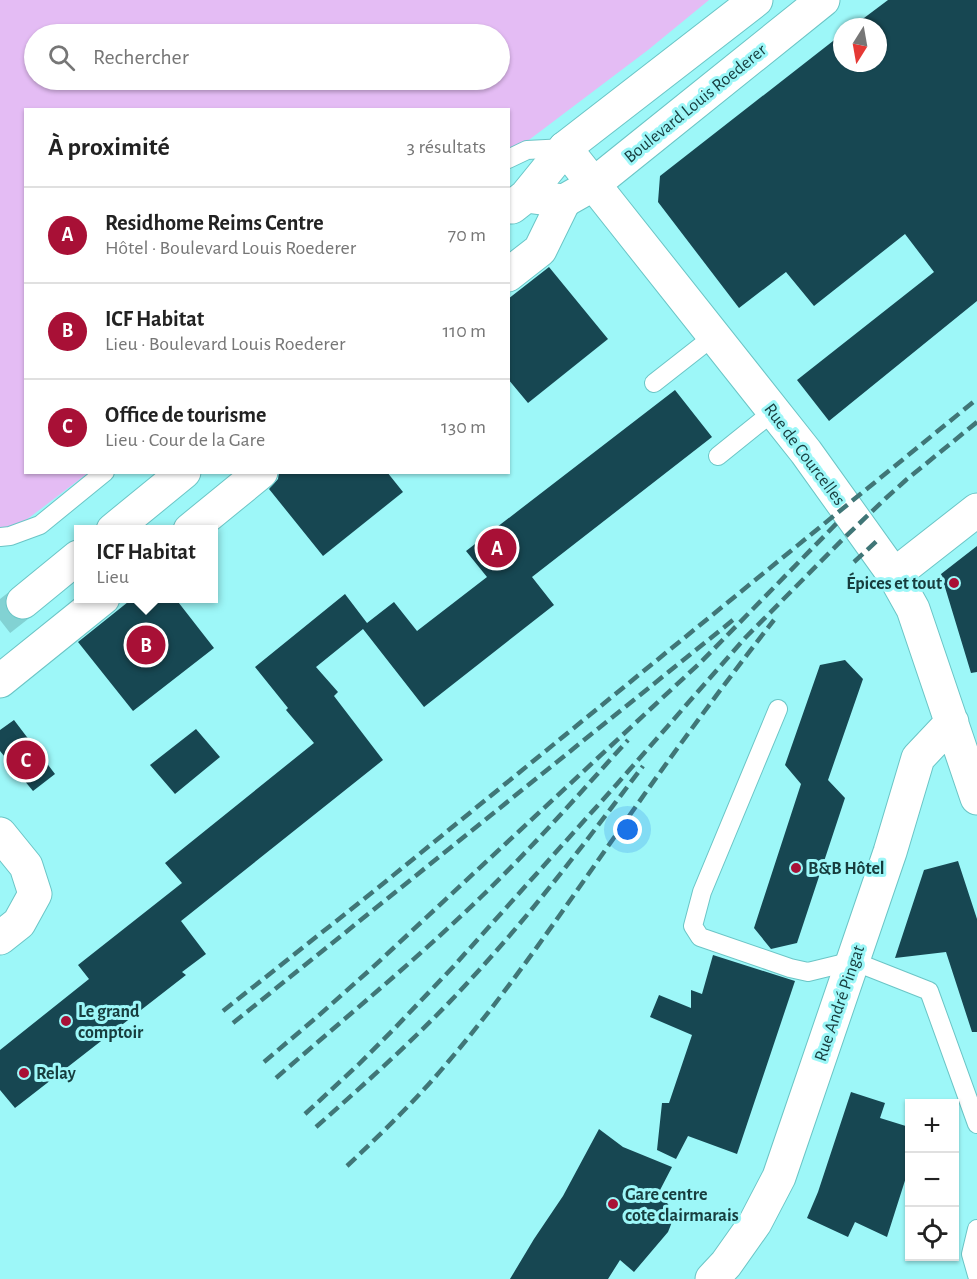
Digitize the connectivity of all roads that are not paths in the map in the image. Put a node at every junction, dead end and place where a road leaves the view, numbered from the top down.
1 (756, 0) edge
2 (823, 0) edge
3 (566, 148) junction
4 (510, 158) edge
5 (594, 184) junction
6 (564, 201) junction
7 (517, 203) edge
8 (510, 273) edge
9 (714, 336) junction
10 (654, 383) dead end
11 (774, 411) junction
12 (718, 456) dead end
13 (103, 474) edge
14 (182, 474) edge
15 (259, 474) edge
16 (977, 510) edge
17 (119, 525) edge
18 (196, 525) edge
19 (0, 537) edge
20 (74, 560) edge
21 (894, 575) junction
22 (23, 602) tunnel mouth
23 (97, 603) edge
24 (32, 655) junction
25 (0, 665) edge
26 (0, 681) edge
27 (778, 709) dead end
28 (963, 740) edge
29 (977, 798) edge
30 (0, 834) edge
31 (0, 939) edge
32 (853, 961) junction
33 (977, 1124) edge
34 (977, 1229) edge
35 (977, 1275) edge
36 (712, 1279) edge

1 - 3 street
2 - 5 street, Boulevard Louis Roederer
3 - 4 lane
3 - 5 street, Rue de Courcelles
3 - 7 street
5 - 6 street, Boulevard Louis Roederer
5 - 9 street, Rue de Courcelles
6 - 7 street
6 - 8 street
9 - 10 lane
9 - 11 street, Rue de Courcelles
11 - 12 lane
11 - 21 street, Rue de Courcelles
13 - 19 lane
14 - 17 street
15 - 18 street
16 - 21 street
20 - 22 street
21 - 28 street, Rue de Courcelles
23 - 24 street
24 - 25 street
24 - 26 street
27 - 32 lane
28 - 29 street, Rue de Courcelles
28 - 32 street, Rue André Pingat
30 - 31 street
32 - 33 lane
32 - 36 street, Rue André Pingat
34 - 35 lane

